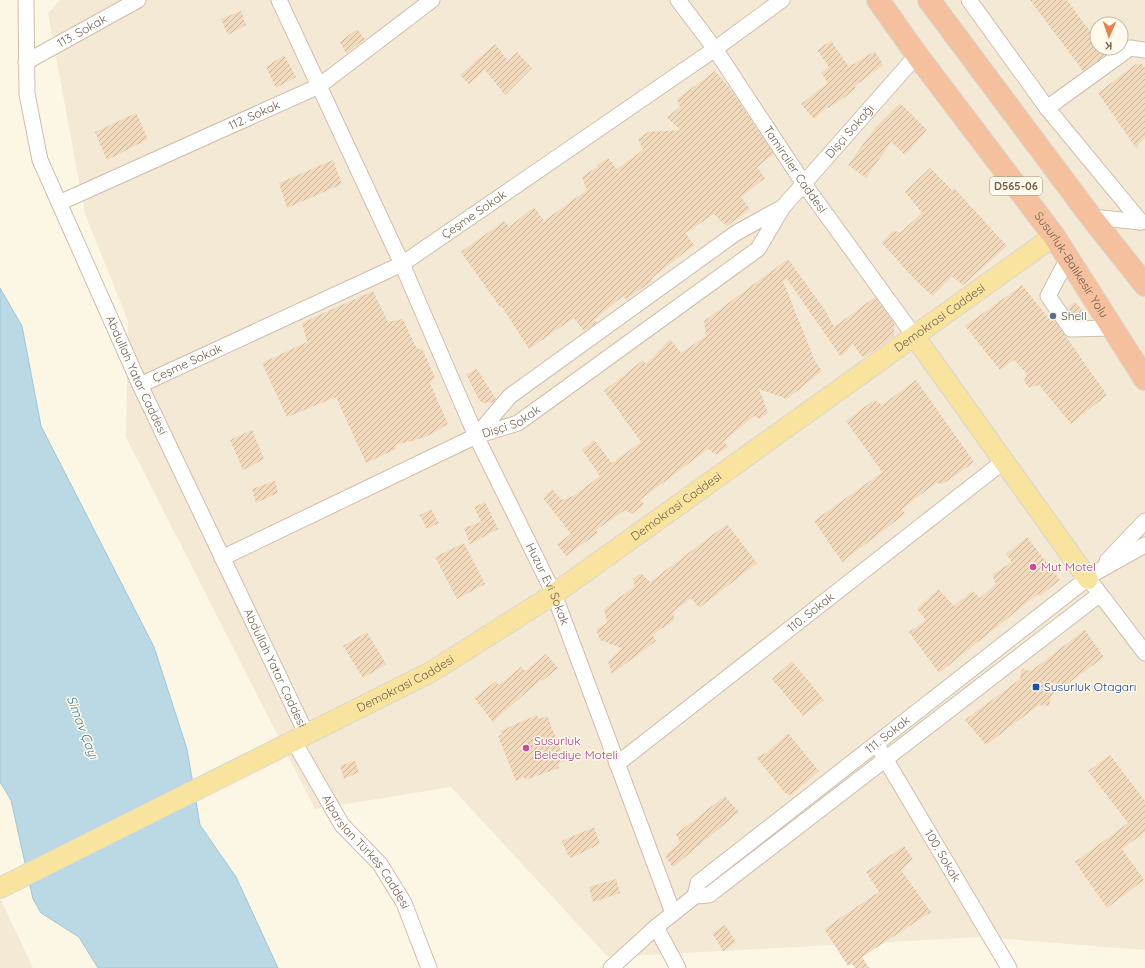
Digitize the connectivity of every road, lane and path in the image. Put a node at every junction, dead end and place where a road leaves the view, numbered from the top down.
1 (26, 0) edge
2 (138, 0) edge
3 (279, 0) edge
4 (432, 0) edge
5 (678, 0) edge
6 (782, 0) edge
7 (878, 0) edge
8 (929, 0) edge
9 (969, 0) edge
10 (715, 49) junction
11 (1145, 50) edge
12 (917, 55) junction
13 (26, 62) junction
14 (319, 86) junction
15 (1047, 108) junction
16 (804, 184) junction
17 (59, 203) junction
18 (783, 207) junction
19 (1091, 217) junction
20 (1143, 220) edge
21 (1054, 236) junction
22 (1068, 258) junction
23 (402, 264) junction
24 (1145, 285) edge
25 (1112, 328) junction
26 (915, 337) junction
27 (1145, 379) edge
28 (140, 384) junction
29 (476, 436) junction
30 (1004, 461) junction
31 (1145, 522) edge
32 (1145, 545) edge
33 (222, 558) junction
34 (1094, 582) junction
35 (554, 594) junction
36 (1145, 653) edge
37 (293, 740) junction
38 (876, 744) junction
39 (886, 759) junction
40 (617, 764) junction
41 (0, 888) edge
42 (695, 896) junction
43 (673, 913) junction
44 (656, 927) junction
45 (429, 968) edge
46 (611, 968) edge
47 (678, 968) edge
48 (1009, 968) edge

1 - 13 street, Abdullah Yatar Caddesi
2 - 13 street, 113. Sokak
3 - 14 street, Huzur Evi Sokak
4 - 14 street, 112. Sokak
5 - 10 street, Tamirciler Caddesi
6 - 10 street, Çeşme Sokak
7 - 12 highway, Susurluk-Balıkesir Yolu / D565-06
8 - 19 highway, D565-06
9 - 15 street
10 - 16 street, Tamirciler Caddesi
10 - 23 street, Çeşme Sokak
11 - 15 street
12 - 16 street, Dişçi Sokağı
12 - 21 highway, Susurluk-Balıkesir Yolu / D565-06
13 - 17 street, Abdullah Yatar Caddesi
14 - 17 street, 112. Sokak
14 - 23 street, Huzur Evi Sokak
15 - 20 street
16 - 18 street, Dişçi Sokağı
16 - 26 street, Tamirciler Caddesi
17 - 28 street, Abdullah Yatar Caddesi
18 - 29 street, Dişçi Sokak
18 - 29 street, Dişçi Sokak
19 - 20 street
19 - 24 highway, D565-06
21 - 22 highway, Susurluk-Balıkesir Yolu / D565-06
21 - 26 main road, Demokrasi Caddesi
22 - 25 highway, Susurluk-Balıkesir Yolu / D565-06
22 - 25 street
23 - 28 street, Çeşme Sokak
23 - 29 street, Huzur Evi Sokak
25 - 27 highway, Susurluk-Balıkesir Yolu / D565-06
26 - 30 main road
26 - 35 main road, Demokrasi Caddesi
28 - 33 street, Abdullah Yatar Caddesi
29 - 33 street
29 - 35 street, Huzur Evi Sokak
30 - 34 main road
30 - 40 street, 110. Sokak
31 - 34 street
32 - 34 street
33 - 37 street, Abdullah Yatar Caddesi
34 - 36 street
34 - 38 street, 111. Sokak
34 - 39 street, 111. Sokak
35 - 37 main road, Demokrasi Caddesi
35 - 40 street, Huzur Evi Sokak
37 - 41 main road, Demokrasi Caddesi
37 - 45 street, Alparslan Türkeş Caddesi
38 - 39 street, 100. Sokak
38 - 42 street, 111. Sokak
39 - 42 street, 111. Sokak
39 - 48 street, 100. Sokak
40 - 43 street, Huzur Evi Sokak
42 - 43 street, 111. Sokak
43 - 44 street, 111. Sokak
44 - 46 street, 111. Sokak
44 - 47 street

